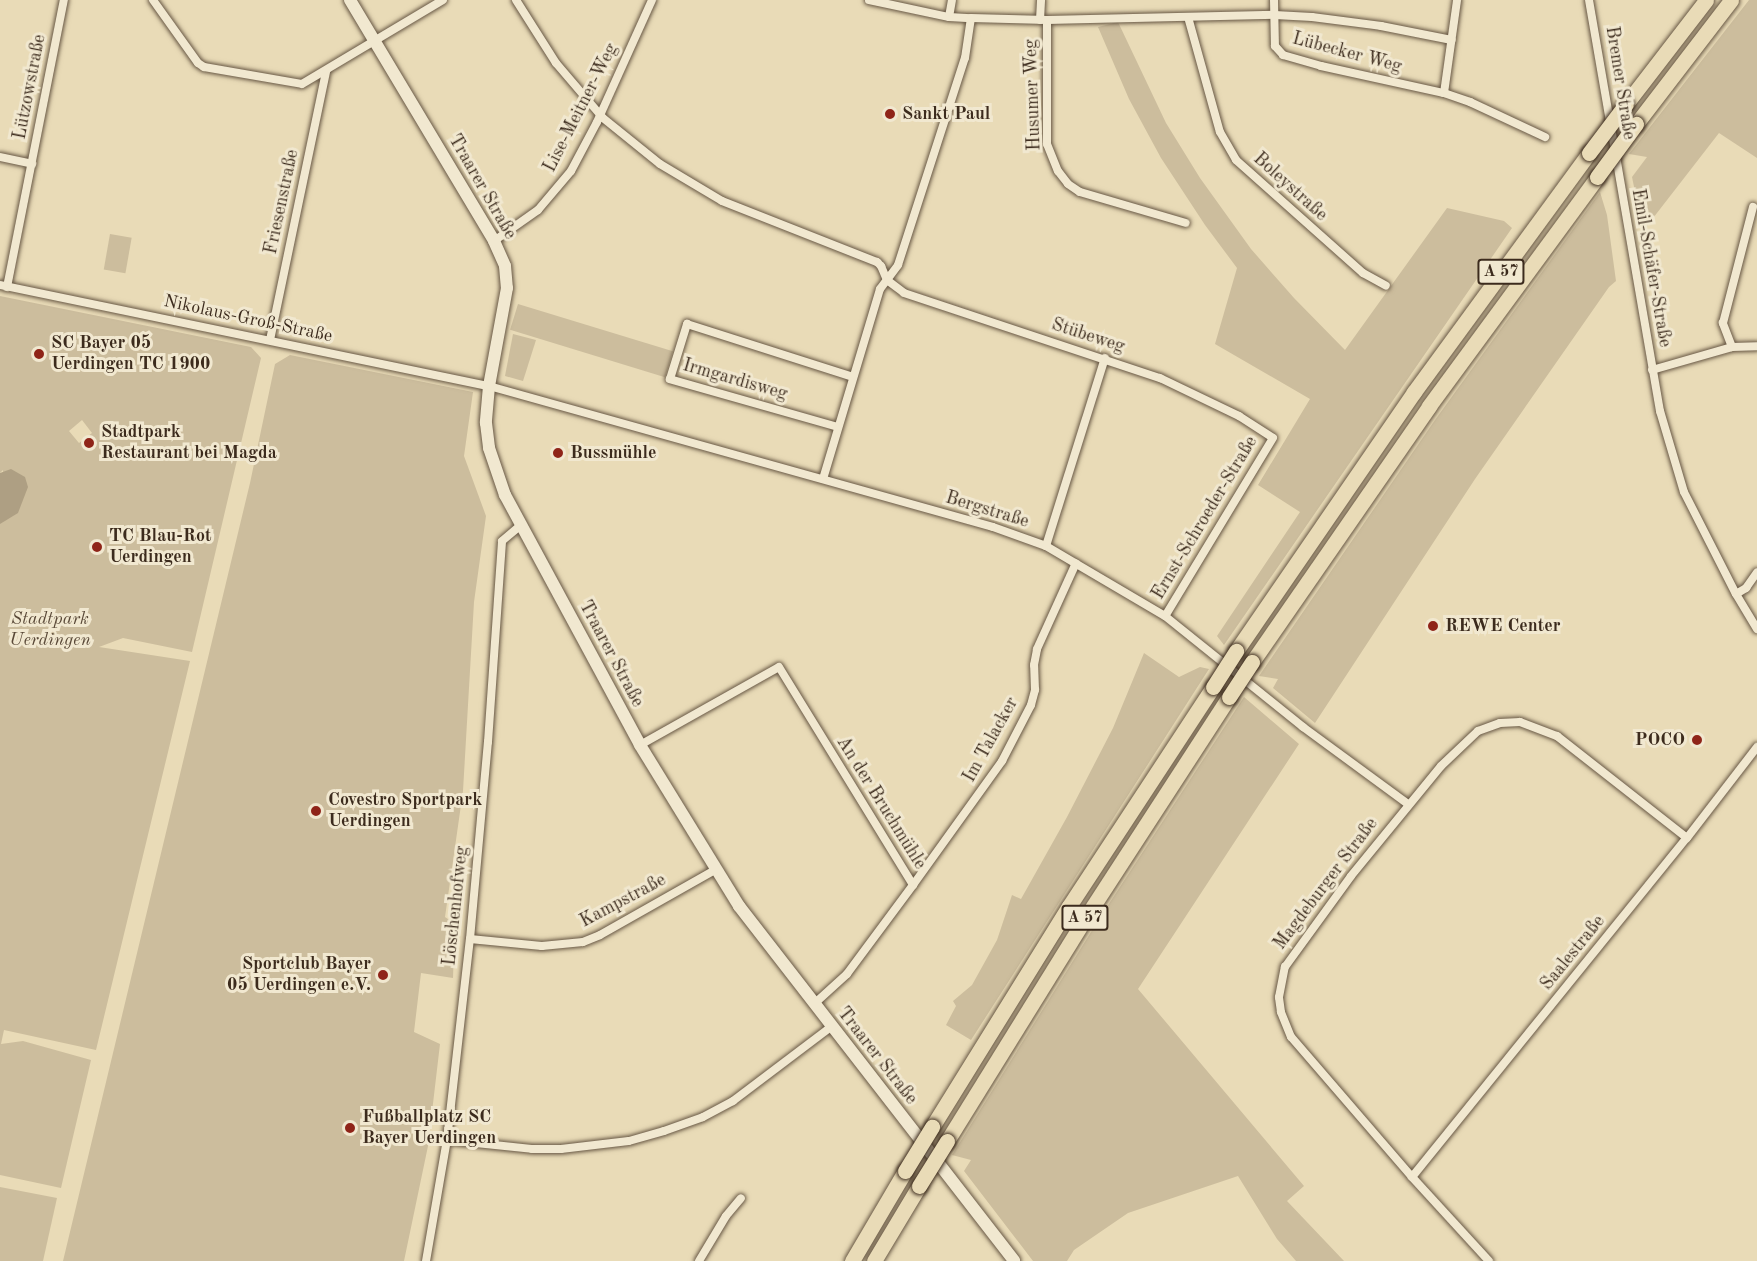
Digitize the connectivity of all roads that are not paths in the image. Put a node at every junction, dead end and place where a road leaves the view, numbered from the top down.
1 (64, 0) edge
2 (153, 0) edge
3 (350, 0) edge
4 (443, 0) edge
5 (516, 0) edge
6 (652, 0) edge
7 (869, 0) edge
8 (952, 0) edge
9 (1041, 0) edge
10 (1274, 0) edge
11 (1457, 0) edge
12 (1589, 0) edge
13 (1706, 0) edge
14 (1731, 0) edge
15 (1275, 15) junction
16 (1188, 16) junction
17 (949, 17) junction
18 (971, 18) junction
19 (1044, 20) junction
20 (374, 40) junction
21 (1452, 40) junction
22 (326, 71) junction
23 (1444, 93) junction
24 (600, 114) junction
25 (1545, 137) dead end
26 (0, 157) edge
27 (32, 164) junction
28 (1617, 172) joint
29 (1753, 207) dead end
30 (1186, 223) dead end
31 (494, 241) junction
32 (887, 280) junction
33 (4, 286) edge
34 (1386, 286) dead end
35 (270, 340) junction
36 (1757, 346) edge
37 (1732, 347) junction
38 (1105, 358) junction
39 (1653, 370) junction
40 (853, 377) junction
41 (489, 386) junction
42 (838, 427) junction
43 (1274, 438) joint
44 (823, 479) junction
45 (521, 525) junction
46 (1046, 546) junction
47 (1076, 563) junction
48 (1757, 572) edge
49 (1736, 594) junction
50 (1165, 616) junction
51 (1757, 628) edge
52 (640, 745) junction
53 (1757, 747) edge
54 (1408, 804) junction
55 (1687, 838) junction
56 (715, 870) junction
57 (912, 885) junction
58 (470, 939) junction
59 (814, 1004) junction
60 (831, 1027) junction
61 (447, 1140) junction
62 (1412, 1177) junction
63 (741, 1198) dead end
64 (426, 1261) edge
65 (699, 1261) edge
66 (852, 1261) edge
67 (874, 1261) edge
68 (1014, 1261) edge
69 (1489, 1261) edge

1 - 27 street, Lützowstraße
2 - 22 street
3 - 20 street, Traarer Straße
4 - 20 street
5 - 24 street, Stübeweg
6 - 24 street, Lise-Meitner-Weg
7 - 17 street, Lübecker Weg
8 - 17 street
9 - 19 street
10 - 15 street
11 - 21 street
12 - 28 street, Bremer Straße
13 - 66 highway, A 57, bridge
14 - 67 highway, A 57, bridge
15 - 16 street, Lübecker Weg
15 - 21 street, Lübecker Weg
15 - 23 street, Lübecker Weg
16 - 19 street, Lübecker Weg
16 - 34 street, Boleystraße
17 - 18 street, Lübecker Weg
18 - 19 street, Lübecker Weg
18 - 32 street
19 - 30 street, Husumer Weg
20 - 22 street
20 - 31 street, Traarer Straße
21 - 23 street
22 - 35 street, Friesenstraße
23 - 25 street, Lübecker Weg
24 - 31 street, Lise-Meitner-Weg
24 - 32 street, Stübeweg
26 - 27 street
27 - 33 street, Lützowstraße
28 - 39 street, Emil-Schäfer-Straße
29 - 37 street
31 - 41 street, Traarer Straße
32 - 38 street, Stübeweg
32 - 40 street
33 - 35 street, Nikolaus-Groß-Straße
35 - 41 street, Nikolaus-Groß-Straße
36 - 37 street, Emil-Schäfer-Straße
37 - 39 street, Emil-Schäfer-Straße
38 - 43 street, Stübeweg
38 - 46 street
39 - 49 street, Emil-Schäfer-Straße
40 - 42 street
40 - 42 street, Irmgardisweg
41 - 44 street, Bergstraße
41 - 45 street, Traarer Straße
42 - 44 street
43 - 50 street, Ernst-Schroeder-Straße
44 - 46 street, Bergstraße
45 - 52 street, Traarer Straße
45 - 58 street, Löschenhofweg
46 - 47 street, Bergstraße
47 - 50 street, Bergstraße
47 - 57 street, Im Talacker
48 - 49 street
49 - 51 street, Emil-Schäfer-Straße
50 - 54 street, Bergstraße
52 - 56 street, Traarer Straße
52 - 57 street, An der Bruchmühle
53 - 55 street, Saalestraße
54 - 55 street, Magdeburger Straße
54 - 62 street, Magdeburger Straße
55 - 62 street, Saalestraße
56 - 58 street, Kampstraße
56 - 59 street, Traarer Straße
57 - 59 street, An der Bruchmühle
58 - 61 street, Löschenhofweg
59 - 60 street, Traarer Straße
60 - 61 street
60 - 68 street, Traarer Straße
61 - 64 street, Löschenhofweg
62 - 69 street, Magdeburger Straße
63 - 65 street

